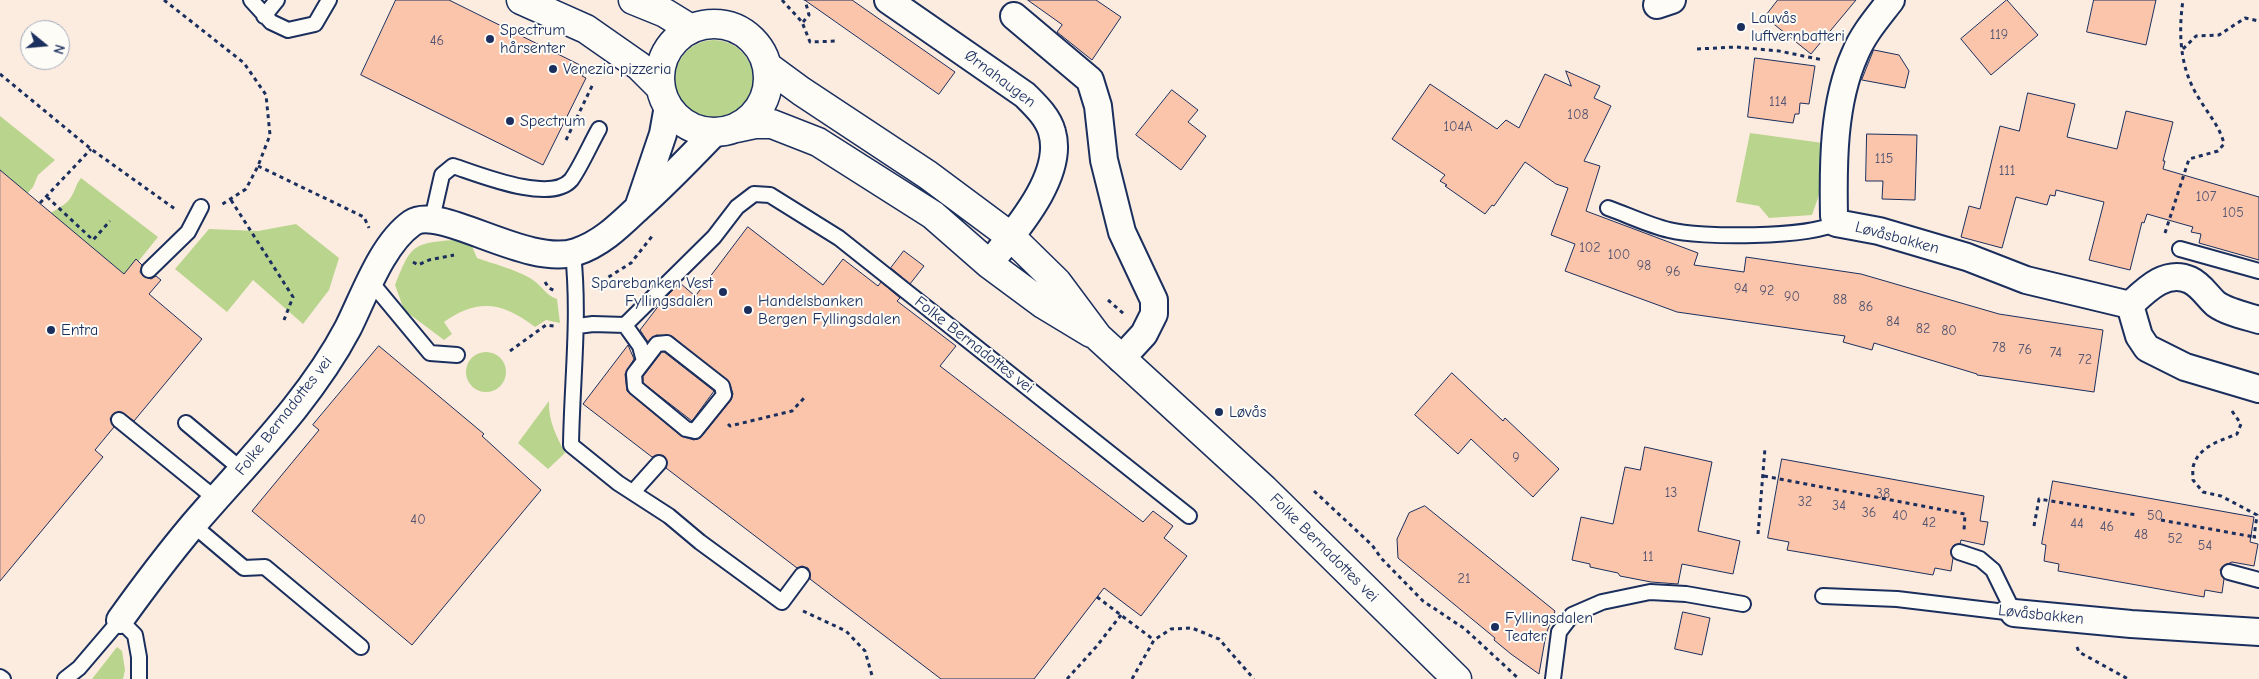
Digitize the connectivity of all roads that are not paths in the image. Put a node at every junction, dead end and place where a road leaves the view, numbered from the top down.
1 (251, 0) edge
2 (278, 0) edge
3 (329, 0) edge
4 (521, 0) edge
5 (633, 0) edge
6 (888, 0) edge
7 (1891, 0) edge
8 (264, 16) junction
9 (1014, 16) dead end
10 (692, 29) junction
11 (767, 66) junction
12 (664, 97) junction
13 (599, 129) dead end
14 (725, 131) junction
15 (201, 207) road end
16 (638, 208) junction
17 (1608, 208) dead end
18 (432, 219) junction
19 (1836, 223) junction
20 (1010, 236) junction
21 (2180, 249) dead end
22 (573, 253) junction
23 (989, 264) junction
24 (149, 270) dead end
25 (2259, 271) edge
26 (371, 282) junction
27 (2130, 305) junction
28 (2259, 320) edge
29 (625, 325) junction
30 (578, 326) junction
31 (1098, 337) junction
32 (457, 355) dead end
33 (1120, 359) junction
34 (644, 361) junction
35 (2259, 389) edge
36 (120, 420) dead end
37 (186, 423) dead end
38 (659, 463) dead end
39 (242, 470) junction
40 (633, 492) junction
41 (216, 500) junction
42 (1189, 516) dead end
43 (193, 526) junction
44 (1959, 552) dead end
45 (2230, 572) dead end
46 (802, 574) dead end
47 (2259, 580) edge
48 (1823, 596) dead end
49 (1743, 604) dead end
50 (2014, 613) junction
51 (120, 620) junction
52 (2259, 632) edge
53 (361, 647) dead end
54 (65, 679) edge
55 (139, 679) edge
56 (1457, 679) edge
57 (1553, 679) edge

1 - 8 lane
2 - 8 lane
3 - 8 lane
4 - 12 main road
5 - 10 main road
6 - 20 street, Ørnahaugen
7 - 19 street, Løvåsbakken
9 - 33 street
10 - 11 main road
10 - 12 main road
11 - 14 main road
11 - 20 main road, Folke Bernadottes vei
12 - 14 main road
12 - 16 street
13 - 18 lane
14 - 16 street
14 - 23 main road, Folke Bernadottes vei
15 - 24 lane
16 - 22 street
17 - 19 lane, Løvåsbakken
18 - 22 street
18 - 26 street, Folke Bernadottes vei
19 - 27 street, Løvåsbakken
20 - 23 street, Ørnahaugen
20 - 31 main road, Folke Bernadottes vei
21 - 25 lane
22 - 30 lane
23 - 31 main road, Folke Bernadottes vei
26 - 32 lane
26 - 39 street, Folke Bernadottes vei
27 - 28 street
27 - 35 street
29 - 30 lane
29 - 34 lane
29 - 42 lane, Folke Bernadottes vei
30 - 40 lane
31 - 33 main road, Folke Bernadottes vei
33 - 56 main road, Folke Bernadottes vei
34 - 34 lane
36 - 41 lane
37 - 39 lane
38 - 40 lane
39 - 41 street, Folke Bernadottes vei
40 - 46 lane
41 - 43 street, Folke Bernadottes vei
43 - 51 street, Folke Bernadottes vei
43 - 53 lane
44 - 50 lane
45 - 47 lane
48 - 50 lane, Løvåsbakken
49 - 57 lane
50 - 52 street, Løvåsbakken
51 - 54 lane, Folke Bernadottes vei
51 - 55 lane

